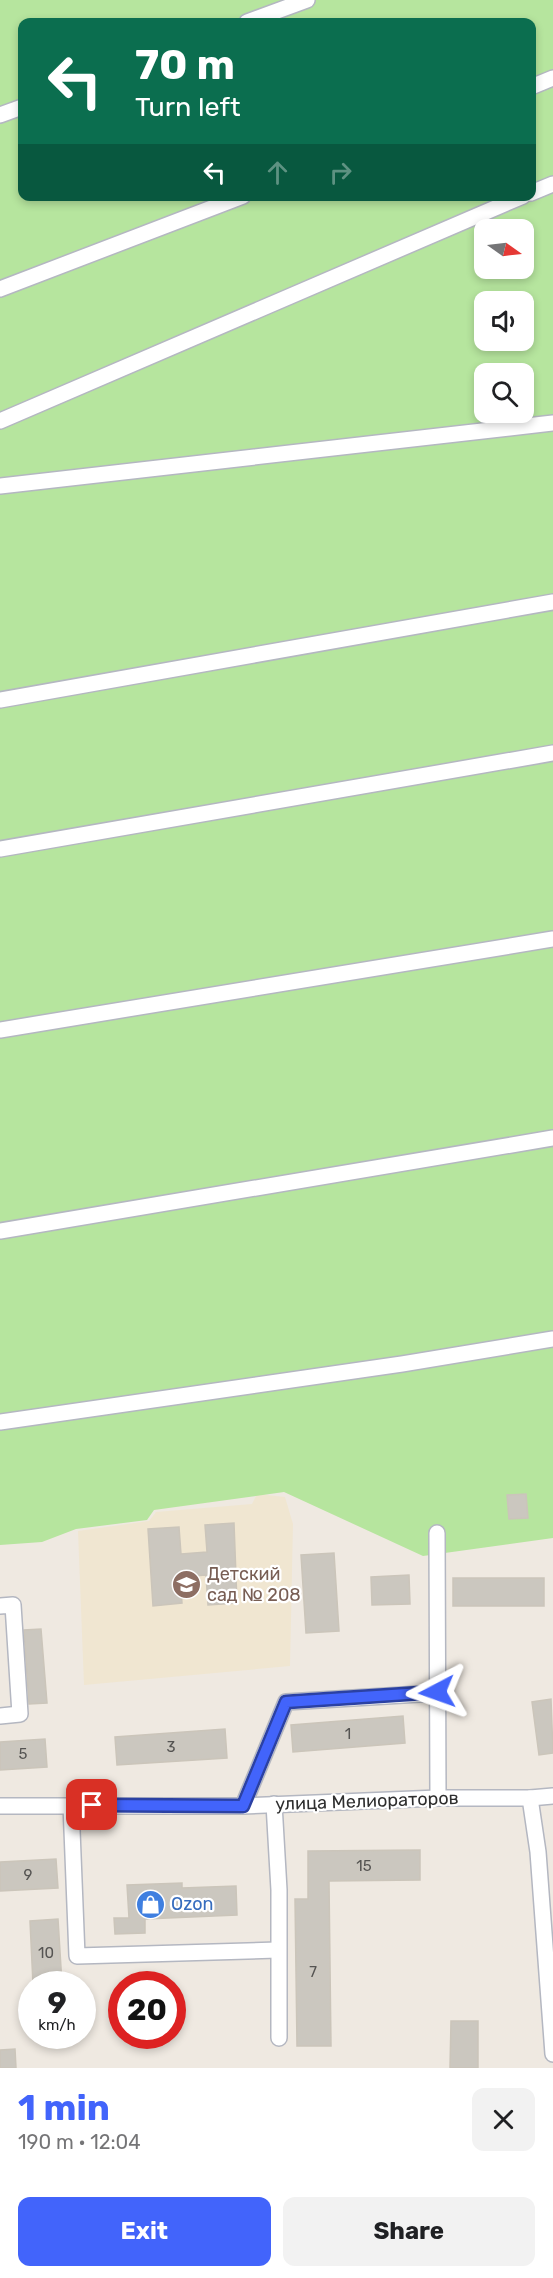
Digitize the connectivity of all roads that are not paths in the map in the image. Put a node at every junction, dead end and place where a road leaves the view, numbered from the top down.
1 (307, 0) edge
2 (258, 18) edge
3 (553, 78) edge
4 (536, 85) edge
5 (18, 108) edge
6 (0, 115) edge
7 (553, 184) edge
8 (536, 191) edge
9 (230, 201) edge
10 (511, 201) edge
11 (0, 289) edge
12 (0, 421) edge
13 (553, 423) edge
14 (0, 486) edge
15 (553, 602) edge
16 (0, 700) edge
17 (553, 753) edge
18 (0, 849) edge
19 (553, 939) edge
20 (0, 1030) edge
21 (553, 1138) edge
22 (0, 1231) edge
23 (553, 1339) edge
24 (0, 1422) edge
25 (437, 1533) dead end
26 (0, 1606) edge
27 (437, 1692) junction
28 (0, 1716) edge
29 (553, 1796) edge
30 (438, 1798) junction
31 (530, 1798) junction
32 (274, 1804) junction
33 (71, 1805) junction
34 (0, 1806) edge
35 (243, 1806) junction
36 (277, 1950) junction
37 (279, 2038) dead end
38 (553, 2054) edge

1 - 2 street
3 - 4 street
5 - 6 street
7 - 8 street
9 - 11 street
10 - 12 street
13 - 14 street
15 - 16 street
17 - 18 street
19 - 20 street
21 - 22 street
23 - 24 street
25 - 27 street
26 - 28 street
27 - 30 street
27 - 35 street
29 - 31 street, улица Мелиораторов
30 - 31 street, улица Мелиораторов
30 - 32 street, улица Мелиораторов
31 - 38 street
32 - 35 street, улица Мелиораторов
32 - 36 street
33 - 34 street, улица Мелиораторов
33 - 35 street, улица Мелиораторов
33 - 36 street
36 - 37 street

